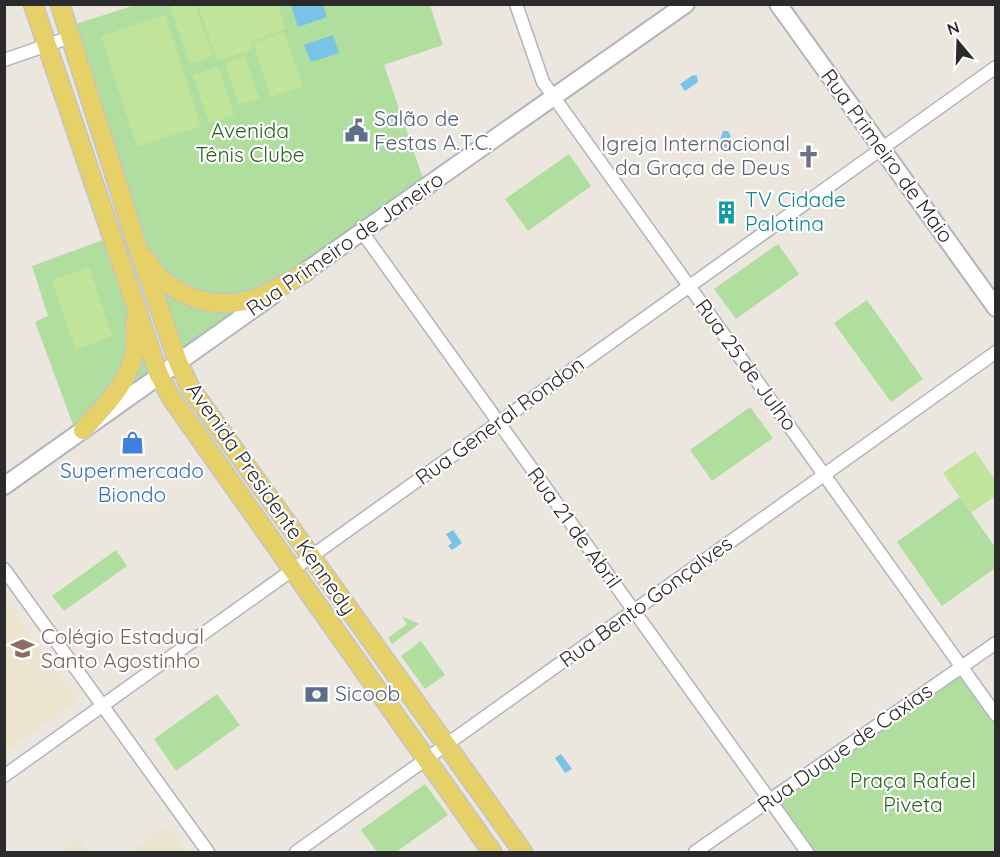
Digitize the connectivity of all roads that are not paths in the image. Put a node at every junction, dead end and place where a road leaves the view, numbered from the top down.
1 (33, 4) edge
2 (60, 4) edge
3 (516, 4) edge
4 (686, 4) edge
5 (778, 4) edge
6 (71, 38) junction
7 (47, 45) junction
8 (4, 60) edge
9 (996, 67) edge
10 (554, 97) junction
11 (882, 148) junction
12 (362, 232) junction
13 (135, 238) junction
14 (120, 259) junction
15 (306, 272) junction
16 (689, 286) junction
17 (996, 308) edge
18 (996, 352) edge
19 (178, 362) junction
20 (159, 375) junction
21 (499, 422) junction
22 (83, 430) junction
23 (824, 475) junction
24 (4, 486) edge
25 (311, 556) junction
26 (4, 569) edge
27 (291, 571) junction
28 (633, 611) junction
29 (996, 643) edge
30 (961, 667) junction
31 (102, 706) junction
32 (996, 715) edge
33 (446, 745) junction
34 (426, 759) junction
35 (4, 776) edge
36 (769, 800) junction
37 (208, 852) edge
38 (296, 852) edge
39 (492, 852) edge
40 (523, 852) edge
41 (695, 852) edge
42 (807, 852) edge

1 - 7 main road, Avenida Presidente Kennedy
2 - 6 main road, Avenida Presidente Kennedy
3 - 10 street, Rua 25 de Julho
4 - 10 street, Rua Primeiro de Janeiro
5 - 11 street, Rua Primeiro de Maio
6 - 7 street
6 - 13 main road, Avenida Presidente Kennedy
7 - 8 street
7 - 14 main road, Avenida Presidente Kennedy
9 - 11 street, Rua General Rondon
10 - 12 street, Rua Primeiro de Janeiro
10 - 16 street, Rua 25 de Julho
11 - 16 street, Rua General Rondon
11 - 17 street, Rua Primeiro de Maio
12 - 15 street, Rua Primeiro de Janeiro
12 - 21 street, Rua 21 de Abril
13 - 15 main road
13 - 19 main road, Avenida Presidente Kennedy
14 - 20 main road, Avenida Presidente Kennedy
14 - 22 main road
15 - 19 street, Rua Primeiro de Janeiro
16 - 21 street, Rua General Rondon
16 - 23 street, Rua 25 de Julho
18 - 23 street, Rua Bento Gonçalves
19 - 20 street, Rua Primeiro de Janeiro
19 - 25 main road, Avenida Presidente Kennedy
20 - 22 street, Rua Primeiro de Janeiro
20 - 27 main road, Avenida Presidente Kennedy
21 - 25 street, Rua General Rondon
21 - 28 street, Rua 21 de Abril
22 - 24 street, Rua Primeiro de Janeiro
23 - 28 street, Rua Bento Gonçalves
23 - 30 street, Rua 25 de Julho
25 - 27 street, Rua General Rondon
25 - 33 main road, Avenida Presidente Kennedy
26 - 31 street
27 - 31 street, Rua General Rondon
27 - 34 main road, Avenida Presidente Kennedy
28 - 33 street, Rua Bento Gonçalves
28 - 36 street, Rua 21 de Abril
29 - 30 street, Rua Duque de Caxias
30 - 32 street, Rua 25 de Julho
30 - 36 street, Rua Duque de Caxias
31 - 35 street, Rua General Rondon
31 - 37 street
33 - 34 street, Rua Bento Gonçalves
33 - 40 main road, Avenida Presidente Kennedy
34 - 38 street, Rua Bento Gonçalves
34 - 39 main road, Avenida Presidente Kennedy
36 - 41 street, Rua Duque de Caxias
36 - 42 street, Rua 21 de Abril

